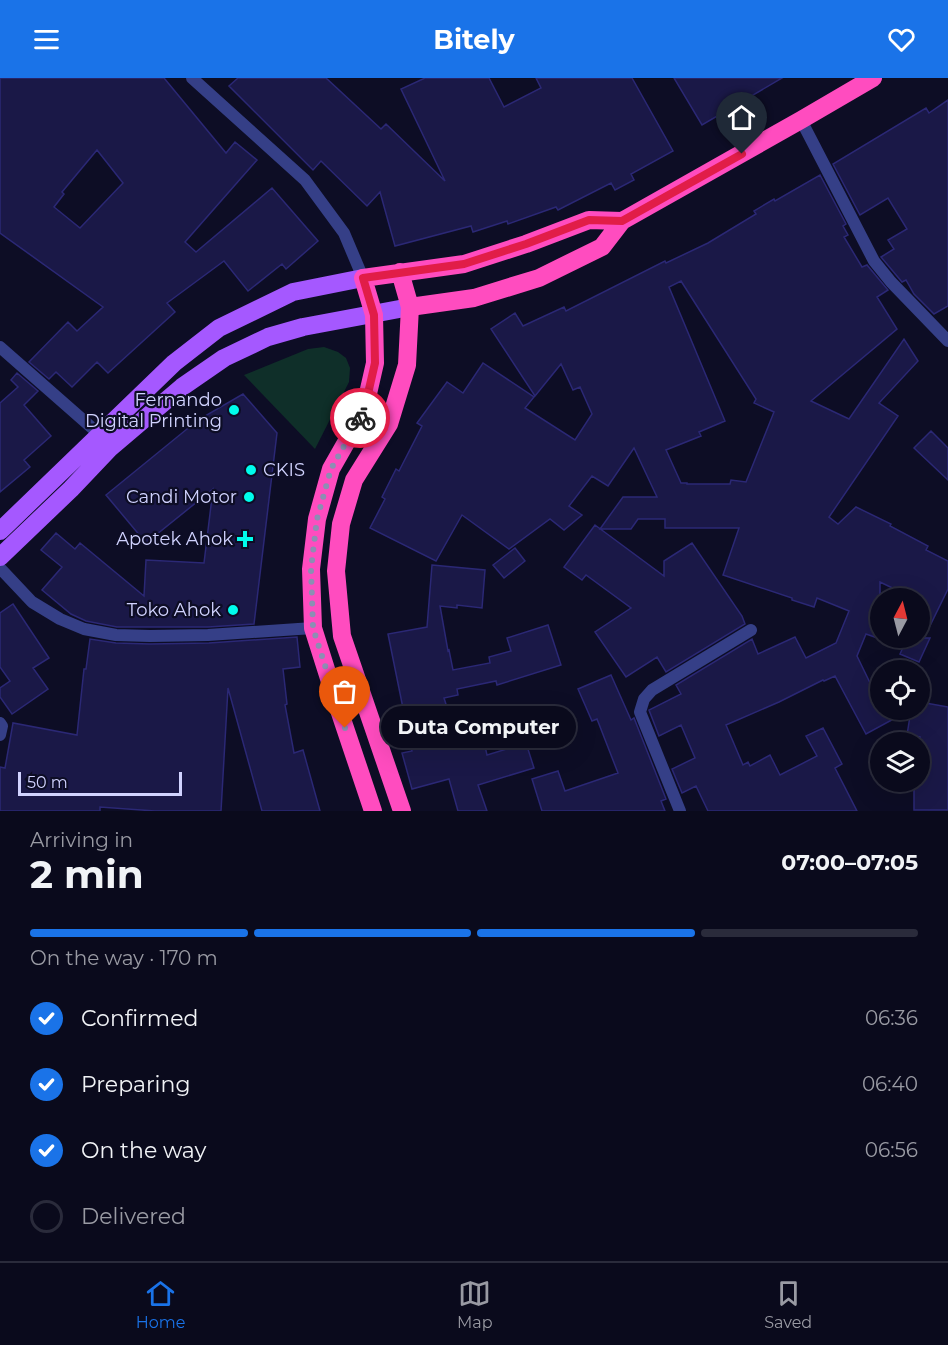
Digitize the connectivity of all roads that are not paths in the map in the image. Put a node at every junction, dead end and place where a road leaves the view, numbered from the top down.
1 (192, 78) edge
2 (873, 78) edge
3 (801, 120) junction
4 (622, 221) junction
5 (400, 272) junction
6 (363, 278) junction
7 (410, 308) junction
8 (374, 315) junction
9 (948, 341) edge
10 (0, 346) edge
11 (99, 434) junction
12 (0, 531) edge
13 (0, 557) edge
14 (0, 568) edge
15 (313, 628) junction
16 (751, 630) dead end
17 (0, 723) edge
18 (0, 735) edge
19 (373, 811) edge
20 (402, 811) edge
21 (680, 811) edge

1 - 6 street
2 - 3 highway
3 - 4 highway
3 - 9 street
4 - 5 highway
4 - 7 highway
5 - 6 highway
5 - 7 highway
6 - 8 highway
6 - 11 main road
7 - 8 main road
7 - 20 highway
8 - 13 main road
8 - 15 highway
10 - 11 street
11 - 12 main road
14 - 15 street
15 - 19 highway
16 - 21 street
17 - 18 street

